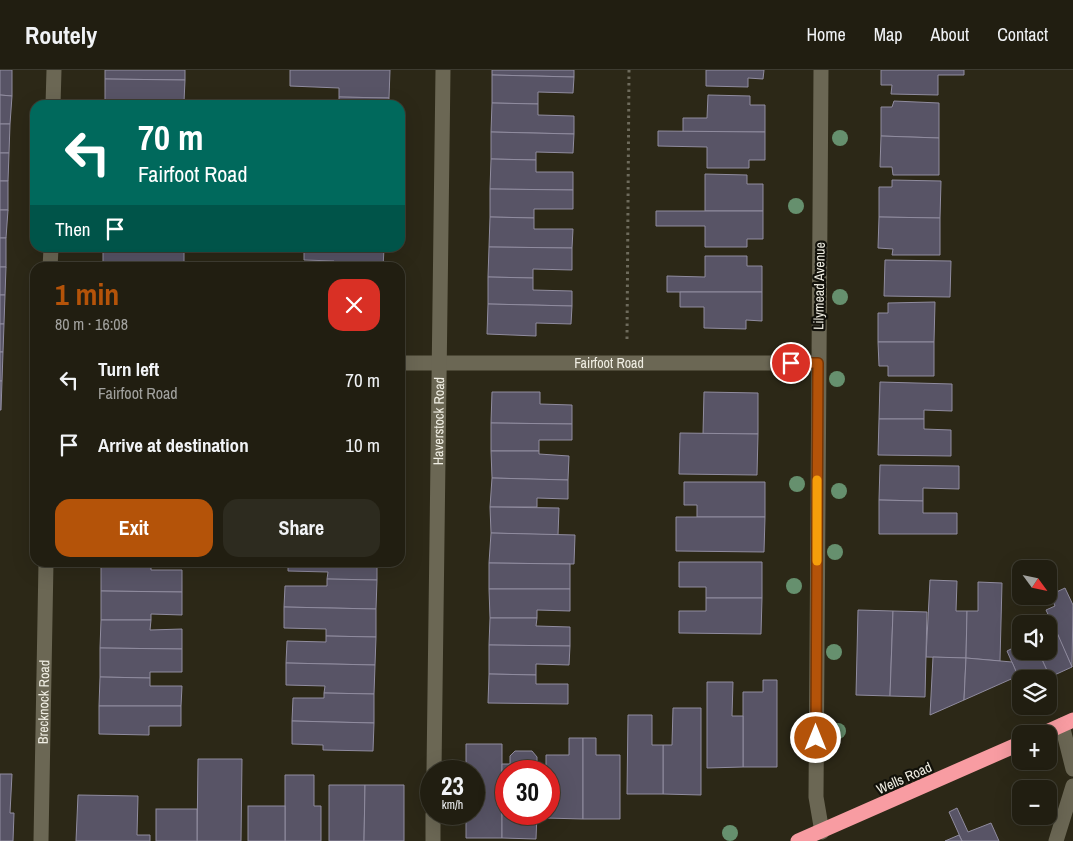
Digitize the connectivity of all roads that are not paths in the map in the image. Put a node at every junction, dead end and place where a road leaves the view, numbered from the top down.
1 (54, 70) edge
2 (442, 70) edge
3 (822, 70) edge
4 (53, 100) edge
5 (405, 363) edge
6 (818, 363) junction
7 (439, 364) junction
8 (46, 567) edge
9 (1067, 722) edge
10 (1012, 747) edge
11 (434, 760) edge
12 (1073, 769) edge
13 (1073, 786) edge
14 (433, 825) edge
15 (822, 832) junction
16 (41, 841) edge
17 (433, 841) edge
18 (798, 841) edge
19 (1056, 841) edge

1 - 4 street
2 - 7 street, Haverstock Road
3 - 6 street, Lilymead Avenue
5 - 7 street, Fairfoot Road
6 - 7 street, Fairfoot Road
6 - 15 street, Lilymead Avenue
7 - 11 street, Haverstock Road
8 - 16 street, Brecknock Road
9 - 12 street
10 - 15 highway, Wells Road
13 - 19 street
14 - 17 street
15 - 18 highway, Wells Road

